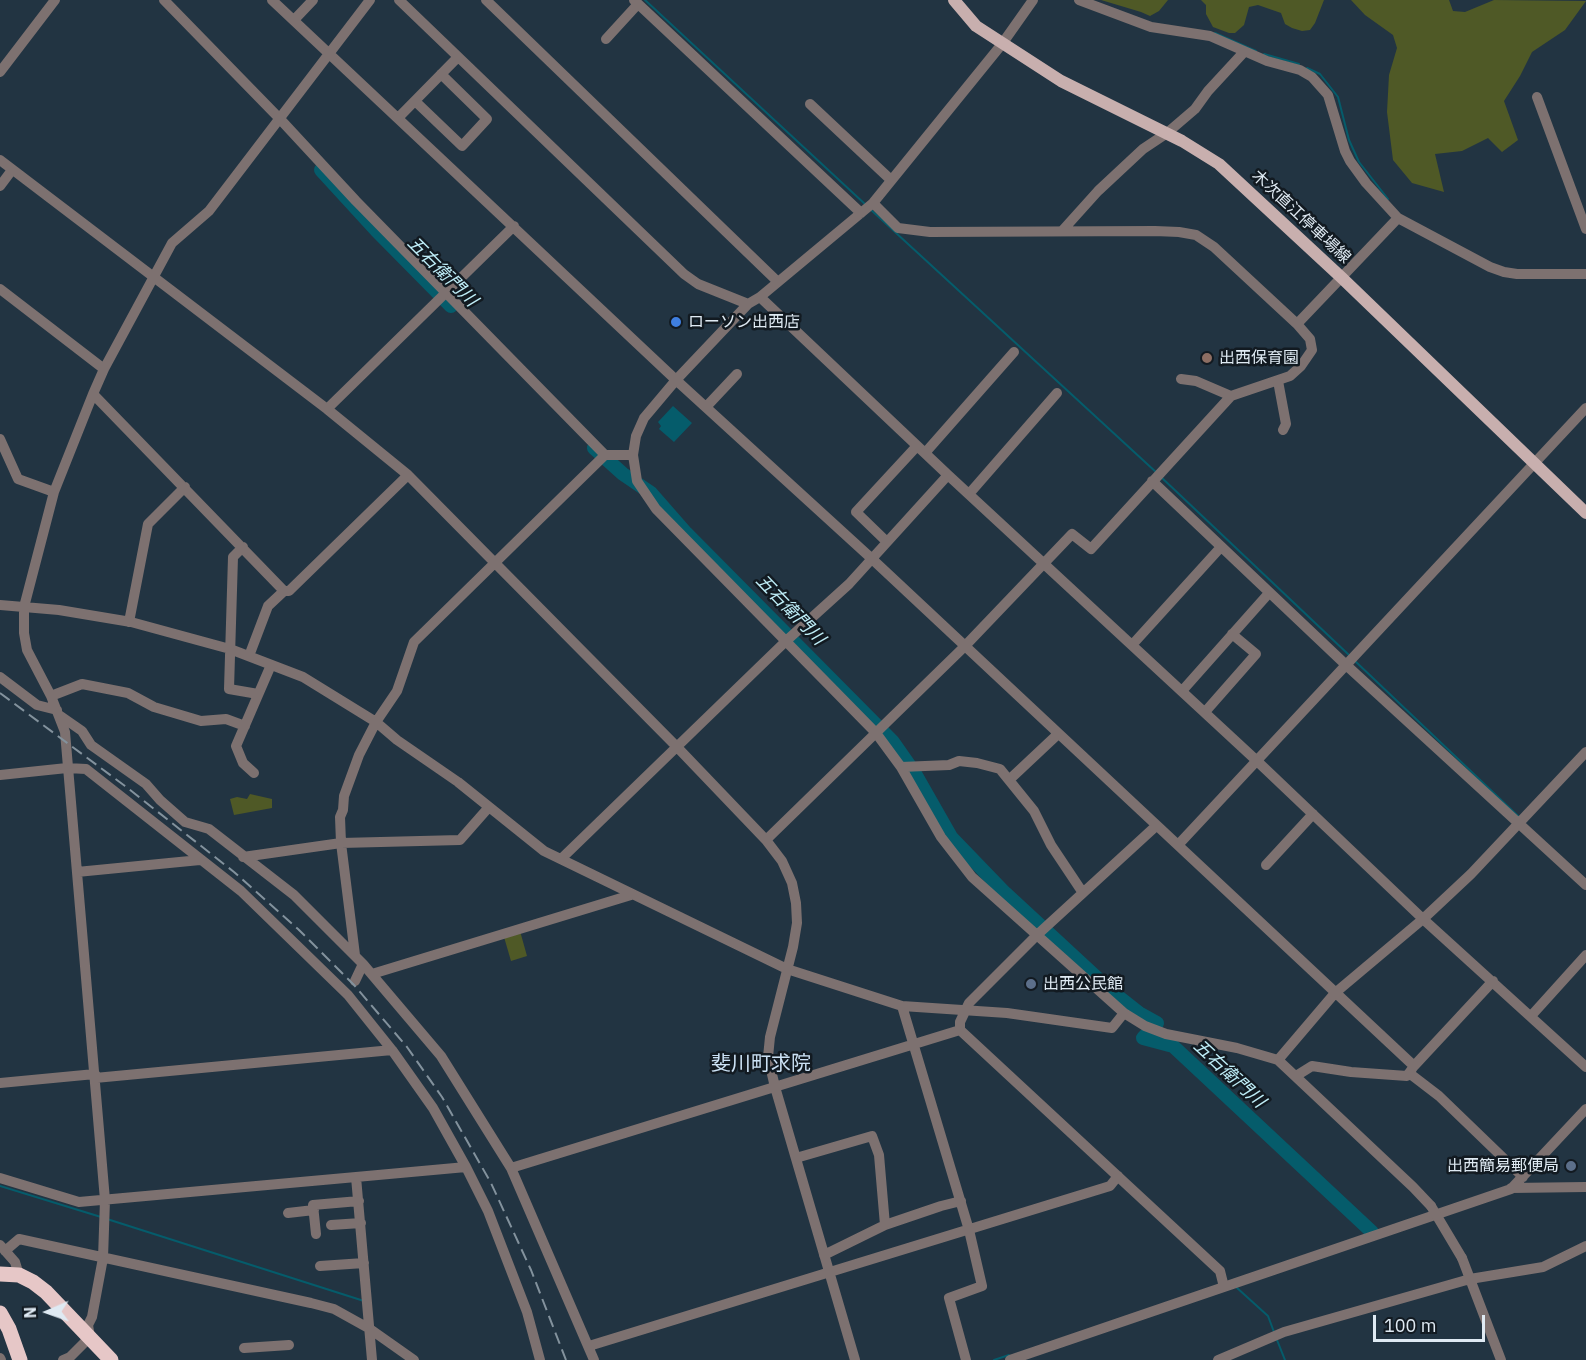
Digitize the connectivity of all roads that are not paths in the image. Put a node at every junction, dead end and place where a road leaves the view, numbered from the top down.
1 (55, 0) edge
2 (164, 0) edge
3 (272, 0) edge
4 (313, 0) edge
5 (370, 0) edge
6 (399, 0) edge
7 (486, 0) edge
8 (954, 0) edge
9 (1033, 0) edge
10 (1079, 0) edge
11 (636, 2) edge
12 (294, 20) junction
13 (606, 39) dead end
14 (1002, 44) junction
15 (1244, 52) junction
16 (330, 54) junction
17 (458, 57) junction
18 (0, 72) edge
19 (441, 74) junction
20 (1537, 98) dead end
21 (415, 101) junction
22 (810, 104) dead end
23 (398, 118) junction
24 (280, 119) junction
25 (1167, 133) junction
26 (0, 160) edge
27 (12, 170) junction
28 (891, 180) junction
29 (0, 186) edge
30 (873, 203) junction
31 (861, 213) junction
32 (1398, 218) junction
33 (514, 226) junction
34 (1586, 229) edge
35 (1062, 231) junction
36 (1586, 274) edge
37 (154, 276) junction
38 (1342, 278) junction
39 (778, 282) junction
40 (0, 289) edge
41 (446, 294) junction
42 (724, 295) junction
43 (760, 297) junction
44 (748, 304) junction
45 (732, 320) junction
46 (1297, 324) junction
47 (1014, 352) dead end
48 (104, 369) junction
49 (737, 374) dead end
50 (1181, 379) dead end
51 (676, 380) junction
52 (1278, 381) junction
53 (1057, 393) dead end
54 (93, 394) junction
55 (1231, 396) junction
56 (706, 407) junction
57 (1586, 408) edge
58 (327, 410) junction
59 (1283, 430) dead end
60 (0, 439) edge
61 (921, 450) junction
62 (605, 455) junction
63 (633, 455) junction
64 (1535, 463) junction
65 (408, 475) junction
66 (948, 475) junction
67 (1152, 481) junction
68 (185, 487) junction
69 (54, 492) junction
70 (969, 494) junction
71 (1586, 513) edge
72 (886, 542) junction
73 (243, 547) junction
74 (1221, 547) junction
75 (871, 558) junction
76 (496, 562) junction
77 (1044, 563) junction
78 (285, 591) junction
79 (1269, 592) junction
80 (0, 605) edge
81 (24, 607) junction
82 (129, 622) junction
83 (1232, 634) junction
84 (786, 641) junction
85 (1132, 645) junction
86 (964, 647) junction
87 (230, 649) junction
88 (249, 656) junction
89 (271, 664) junction
90 (1345, 664) junction
91 (0, 677) edge
92 (1182, 691) junction
93 (258, 694) junction
94 (51, 696) junction
95 (1205, 712) junction
96 (58, 713) junction
97 (376, 722) junction
98 (245, 726) junction
99 (876, 733) junction
100 (1058, 734) junction
101 (677, 747) junction
102 (1586, 752) edge
103 (1257, 761) junction
104 (901, 767) junction
105 (67, 768) junction
106 (254, 773) dead end
107 (0, 775) edge
108 (1009, 780) junction
109 (489, 807) junction
110 (1313, 814) junction
111 (1520, 824) junction
112 (1156, 825) junction
113 (766, 840) junction
114 (341, 843) junction
115 (1178, 845) junction
116 (243, 857) junction
117 (200, 860) junction
118 (561, 860) junction
119 (1266, 865) dead end
120 (77, 872) junction
121 (1586, 885) edge
122 (1083, 893) junction
123 (632, 895) junction
124 (1423, 919) junction
125 (1037, 935) junction
126 (1586, 955) edge
127 (359, 959) junction
128 (787, 969) junction
129 (372, 974) junction
130 (1493, 981) junction
131 (352, 988) junction
132 (1335, 993) junction
133 (902, 1006) junction
134 (964, 1011) junction
135 (1124, 1013) junction
136 (1531, 1016) junction
137 (960, 1030) junction
138 (912, 1044) junction
139 (392, 1050) junction
140 (1278, 1060) junction
141 (1586, 1067) edge
142 (1412, 1069) junction
143 (95, 1076) junction
144 (1296, 1076) junction
145 (0, 1083) edge
146 (775, 1088) junction
147 (1586, 1109) edge
148 (796, 1158) junction
149 (466, 1167) junction
150 (511, 1168) junction
151 (1118, 1176) junction
152 (356, 1177) junction
153 (1523, 1177) junction
154 (0, 1178) edge
155 (1586, 1187) edge
156 (1511, 1188) junction
157 (105, 1200) junction
158 (359, 1201) junction
159 (961, 1201) junction
160 (314, 1210) junction
161 (288, 1213) dead end
162 (361, 1223) junction
163 (331, 1225) dead end
164 (885, 1225) junction
165 (969, 1230) junction
166 (316, 1234) dead end
167 (1586, 1246) edge
168 (3, 1248) edge
169 (824, 1255) junction
170 (103, 1258) junction
171 (364, 1263) junction
172 (320, 1266) dead end
173 (828, 1273) junction
174 (0, 1274) edge
175 (19, 1275) junction
176 (1470, 1279) junction
177 (1224, 1287) junction
178 (0, 1313) edge
179 (370, 1329) junction
180 (90, 1337) junction
181 (288, 1345) dead end
182 (590, 1346) junction
183 (244, 1348) dead end
184 (20, 1360) edge
185 (63, 1360) edge
186 (111, 1360) edge
187 (372, 1360) edge
188 (414, 1360) edge
189 (540, 1360) edge
190 (594, 1360) edge
191 (855, 1360) edge
192 (966, 1360) edge
193 (1010, 1360) edge
194 (1218, 1360) edge
195 (1501, 1360) edge

1 - 18 street
2 - 24 street
3 - 12 street
4 - 12 street
5 - 16 street
6 - 17 street
7 - 39 street
8 - 14 main road, 木次直江停車場線
9 - 14 street
10 - 15 street
11 - 13 street
11 - 31 street
12 - 16 street
14 - 25 main road, 木次直江停車場線
14 - 28 street
15 - 25 street
15 - 32 street
16 - 23 street
16 - 24 street
17 - 19 street
17 - 42 street
19 - 21 street
19 - 21 street
20 - 34 street
21 - 23 street
22 - 28 street
23 - 33 street
24 - 37 street
24 - 41 street
25 - 35 street
25 - 38 main road, 木次直江停車場線
26 - 27 street
27 - 29 street
27 - 37 street
28 - 30 street
30 - 31 street
30 - 35 street
31 - 39 street
32 - 36 street
32 - 38 street
33 - 41 street
33 - 51 street
35 - 46 street
37 - 48 street
37 - 58 street
38 - 46 street
38 - 64 main road, 木次直江停車場線
39 - 43 street
40 - 48 street
41 - 58 street
41 - 62 street
42 - 44 street
42 - 45 street
43 - 44 street
43 - 61 street
44 - 45 street
45 - 51 street
46 - 52 street
47 - 61 street
48 - 54 street
49 - 56 street
50 - 55 street
51 - 56 street
51 - 63 street
52 - 55 street
52 - 59 street
53 - 70 street
54 - 68 street
54 - 69 street
55 - 67 street
56 - 75 street
57 - 64 street
58 - 65 street
60 - 69 street
61 - 66 street
61 - 72 street
62 - 63 street
62 - 76 street
63 - 84 street
64 - 71 main road, 木次直江停車場線
64 - 90 street
65 - 76 street
65 - 78 street
66 - 70 street
66 - 72 street
67 - 74 street
67 - 77 street
68 - 73 street
68 - 82 street
69 - 81 street
70 - 77 street
72 - 75 street
73 - 78 street
73 - 87 street
74 - 79 street
74 - 85 street
75 - 84 street
75 - 86 street
76 - 97 street
76 - 101 street
77 - 85 street
77 - 86 street
78 - 88 street
79 - 83 street
79 - 90 street
80 - 81 street
81 - 82 street
81 - 94 street
82 - 87 street
83 - 92 street
83 - 95 street
84 - 99 street
84 - 101 street
85 - 92 street
86 - 99 street
86 - 100 street
87 - 88 street
87 - 93 street
88 - 89 street
89 - 93 street
89 - 97 street
90 - 103 street
90 - 111 street
91 - 96 street
92 - 95 street
93 - 98 street
94 - 96 street
94 - 98 street
95 - 103 street
96 - 105 street
96 - 116 street
97 - 109 street
97 - 114 street
98 - 106 street
99 - 104 street
99 - 113 street
100 - 108 street
100 - 112 street
101 - 113 street
101 - 118 street
102 - 111 street
103 - 110 street
103 - 115 street
104 - 108 street
104 - 125 street
105 - 107 street
105 - 117 street
105 - 120 street
108 - 122 street
109 - 114 street
109 - 118 street
110 - 119 street
110 - 124 street
111 - 121 street
111 - 124 street
112 - 115 street
112 - 122 street
113 - 128 street
114 - 116 street
114 - 127 street
115 - 132 street
116 - 127 street
117 - 120 street
117 - 131 street
118 - 123 street
120 - 143 street
122 - 125 street
123 - 128 street
123 - 129 street
124 - 130 street
124 - 132 street
125 - 134 street
125 - 135 street
126 - 136 street
127 - 129 street
127 - 131 street
128 - 133 street
128 - 146 street
129 - 150 street
130 - 136 street
130 - 142 street
131 - 139 street
132 - 140 street
132 - 142 street
133 - 134 street
133 - 138 street
134 - 135 street
134 - 137 street
135 - 140 street
136 - 141 street
137 - 138 street
137 - 151 street
138 - 146 street
138 - 159 street
139 - 143 street
139 - 149 street
140 - 144 street
142 - 144 street
142 - 153 street
143 - 145 street
143 - 157 street
144 - 176 street, bridge
146 - 148 street
146 - 150 street
147 - 153 street
148 - 164 street
148 - 169 street
149 - 152 street
149 - 189 street
150 - 182 street
151 - 165 street
151 - 177 street
152 - 157 street
152 - 158 street
153 - 156 street
154 - 157 street
155 - 156 street
156 - 177 street
157 - 170 street
158 - 160 street
158 - 162 street
159 - 164 street
159 - 165 street
160 - 161 street
160 - 166 street
162 - 163 street
162 - 171 street
164 - 169 street
165 - 173 street
165 - 192 street
167 - 176 street
168 - 170 street
168 - 175 street
169 - 173 street
170 - 179 street
170 - 180 street
171 - 172 street
171 - 179 street
173 - 182 street
173 - 191 street
174 - 175 highway
175 - 180 highway
176 - 194 street
176 - 195 street
177 - 193 street
178 - 184 highway
179 - 187 street
179 - 188 street
180 - 185 street
180 - 186 highway
181 - 183 street
182 - 190 street

